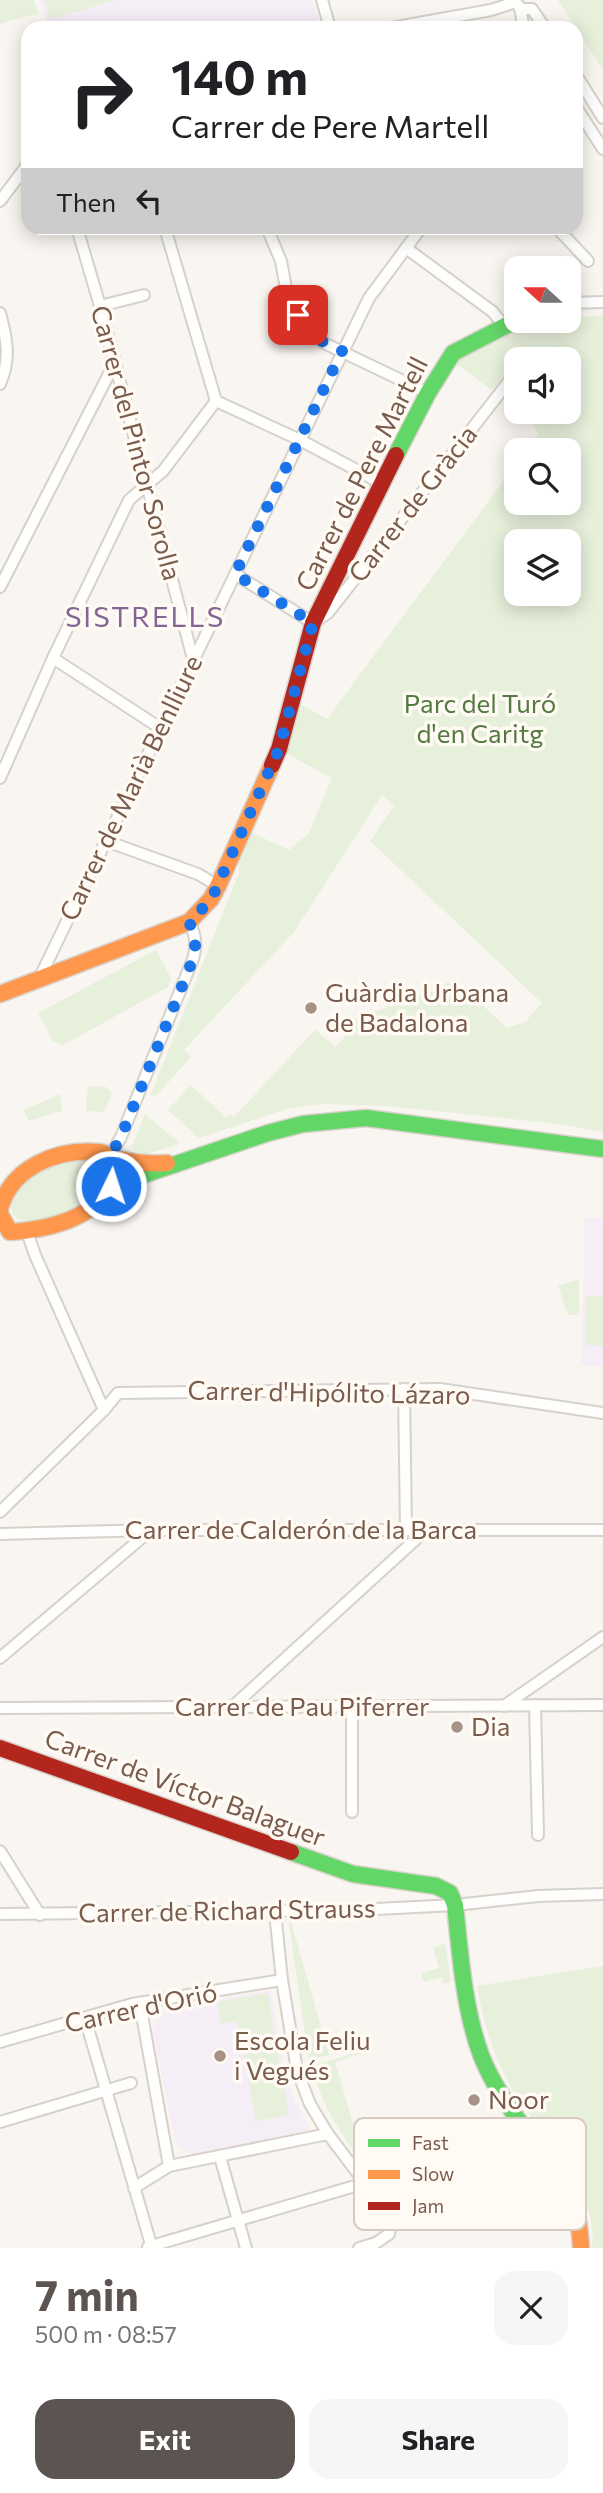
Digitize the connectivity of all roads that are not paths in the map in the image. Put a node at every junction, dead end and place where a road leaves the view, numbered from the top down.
1 (322, 0) edge
2 (517, 4) edge
3 (328, 21) edge
4 (431, 21) edge
5 (540, 21) edge
6 (583, 87) edge
7 (583, 118) edge
8 (603, 118) edge
9 (603, 149) edge
10 (21, 173) edge
11 (0, 201) edge
12 (79, 235) edge
13 (166, 235) edge
14 (270, 235) edge
15 (416, 235) edge
16 (564, 235) edge
17 (406, 248) junction
18 (588, 261) dead end
19 (144, 295) dead end
20 (603, 302) edge
21 (581, 303) edge
22 (100, 306) junction
23 (0, 316) edge
24 (504, 319) edge
25 (504, 327) edge
26 (342, 351) junction
27 (114, 364) junction
28 (0, 384) edge
29 (504, 388) edge
30 (428, 393) junction
31 (216, 401) junction
32 (300, 439) junction
33 (381, 483) junction
34 (146, 484) junction
35 (235, 574) junction
36 (0, 587) edge
37 (313, 623) junction
38 (54, 658) junction
39 (193, 659) junction
40 (160, 728) junction
41 (0, 778) edge
42 (106, 841) junction
43 (218, 886) junction
44 (189, 922) junction
45 (39, 979) junction
46 (0, 994) edge
47 (603, 1149) edge
48 (113, 1157) junction
49 (180, 1161) junction
50 (111, 1186) junction
51 (0, 1204) edge
52 (12, 1233) edge
53 (404, 1389) junction
54 (104, 1410) junction
55 (603, 1413) edge
56 (0, 1512) edge
57 (406, 1529) junction
58 (151, 1530) junction
59 (426, 1530) junction
60 (603, 1531) edge
61 (0, 1534) edge
62 (603, 1637) edge
63 (0, 1658) edge
64 (536, 1705) junction
65 (603, 1705) edge
66 (504, 1706) junction
67 (231, 1707) junction
68 (352, 1707) junction
69 (0, 1708) edge
70 (0, 1748) edge
71 (352, 1812) dead end
72 (538, 1835) dead end
73 (0, 1851) edge
74 (603, 1894) edge
75 (454, 1905) junction
76 (275, 1912) junction
77 (0, 1914) edge
78 (40, 1914) junction
79 (282, 1980) junction
80 (140, 2004) junction
81 (85, 2018) junction
82 (0, 2042) edge
83 (131, 2083) dead end
84 (104, 2091) junction
85 (518, 2118) edge
86 (0, 2122) edge
87 (328, 2134) junction
88 (220, 2157) junction
89 (169, 2166) junction
90 (354, 2168) edge
91 (354, 2186) edge
92 (134, 2188) junction
93 (237, 2220) junction
94 (390, 2230) edge
95 (580, 2230) edge
96 (150, 2247) edge
97 (246, 2248) edge
98 (360, 2248) edge
99 (581, 2248) edge

1 - 3 street
2 - 4 street
2 - 5 street
6 - 8 street
7 - 9 street
10 - 11 street
12 - 22 street, Carrer del Pintor Sorolla
13 - 31 street
14 - 26 street
15 - 17 street, Carrer de Marià Benlliure
16 - 18 street
17 - 24 street
17 - 26 street, Carrer de Marià Benlliure
19 - 22 street
20 - 21 street
22 - 27 street, Carrer del Pintor Sorolla
23 - 28 street
25 - 30 street, Carrer de Pere Martell
26 - 30 street
26 - 32 street, Carrer de Marià Benlliure
27 - 34 street, Carrer del Pintor Sorolla
27 - 36 street
29 - 37 street, Carrer de Gràcia
30 - 33 street, Carrer de Pere Martell
31 - 32 street
31 - 34 street
32 - 33 street
32 - 35 street, Carrer de Marià Benlliure
33 - 37 street, Carrer de Pere Martell
34 - 38 street
34 - 39 street, Carrer del Pintor Sorolla
35 - 37 street
35 - 39 street, Carrer de Marià Benlliure
37 - 43 street, Carrer de Pere Martell
38 - 40 street
38 - 41 street
39 - 40 street, Carrer de Marià Benlliure
40 - 42 street, Carrer de Marià Benlliure
42 - 43 street
42 - 45 street, Carrer de Marià Benlliure
43 - 44 street, Carrer de Pere Martell
44 - 45 street, Carrer de Pere Martell
44 - 48 street
45 - 46 street, Carrer de Pere Martell
47 - 49 street
48 - 49 street
48 - 50 street
48 - 51 street
49 - 50 street
50 - 52 street
51 - 52 street
52 - 54 street
53 - 54 street, Carrer d'Hipólito Lázaro
53 - 55 street, Carrer d'Hipólito Lázaro
53 - 57 street
54 - 56 street, Carrer d'Hipólito Lázaro
57 - 58 street, Carrer de Calderón de la Barca
57 - 59 street, Carrer de Calderón de la Barca
58 - 61 street, Carrer de Calderón de la Barca
58 - 63 street
59 - 60 street, Carrer de Calderón de la Barca
59 - 67 street
62 - 66 street
64 - 65 street, Carrer de Pau Piferrer
64 - 66 street, Carrer de Pau Piferrer
64 - 72 street
66 - 68 street, Carrer de Pau Piferrer
67 - 68 street, Carrer de Pau Piferrer
67 - 69 street, Carrer de Pau Piferrer
68 - 71 street
70 - 75 street, Carrer de Víctor Balaguer
73 - 78 street
74 - 75 street, Carrer de Richard Strauss
75 - 76 street, Carrer de Richard Strauss
75 - 85 street
76 - 78 street, Carrer de Richard Strauss
76 - 79 street
77 - 78 street, Carrer de Richard Strauss
79 - 80 street, Carrer d'Orió
79 - 87 street
80 - 81 street, Carrer d'Orió
80 - 89 street
81 - 82 street, Carrer d'Orió
81 - 84 street
83 - 84 street
84 - 86 street
84 - 92 street
87 - 88 street
87 - 90 street
88 - 89 street
88 - 93 street
89 - 92 street
91 - 93 street
92 - 96 street
93 - 96 street
93 - 97 street
94 - 98 street
95 - 99 street

